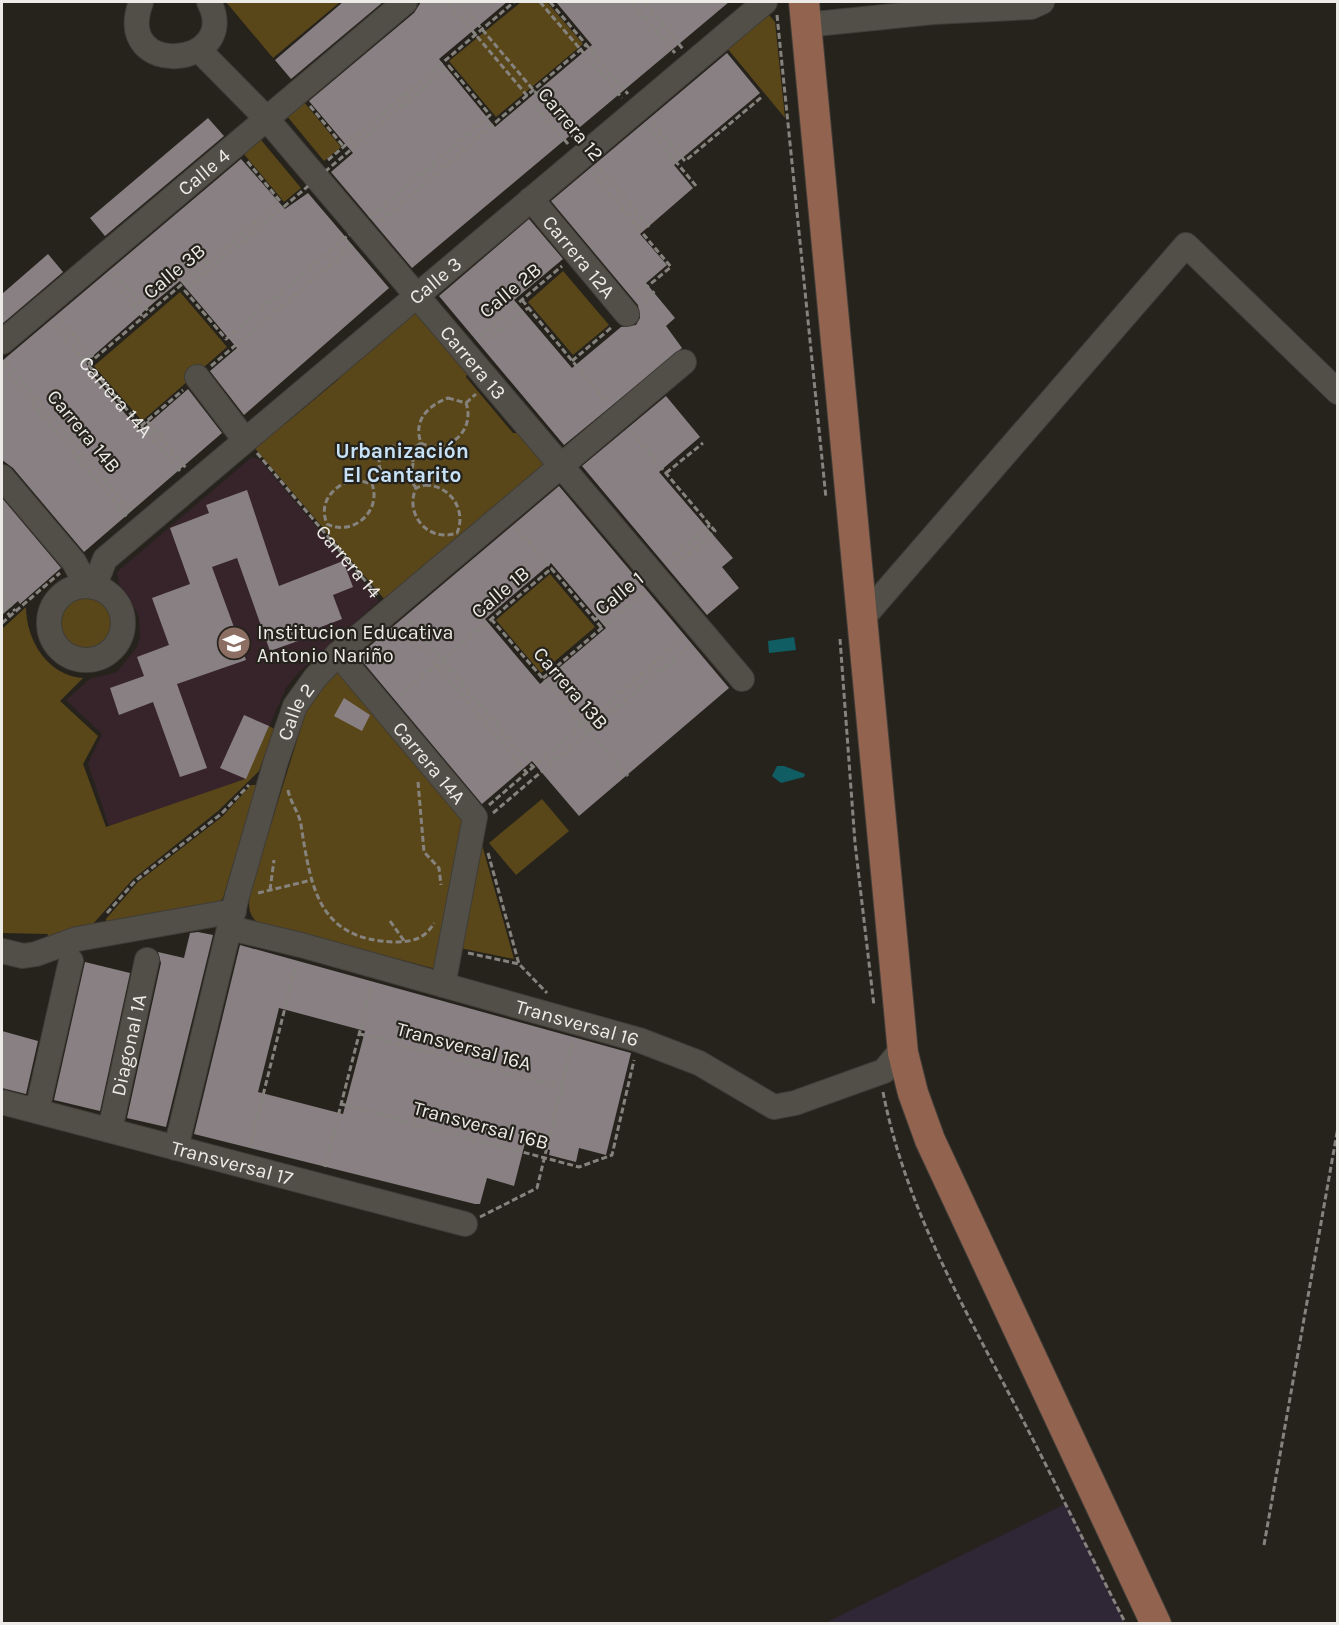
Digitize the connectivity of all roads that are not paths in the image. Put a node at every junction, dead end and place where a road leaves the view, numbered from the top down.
1 (141, 2) edge
2 (209, 2) edge
3 (405, 2) edge
4 (1042, 2) edge
5 (750, 6) edge
6 (804, 13) edge
7 (199, 50) junction
8 (266, 118) junction
9 (531, 199) junction
10 (417, 296) junction
11 (625, 311) road end
12 (2, 342) edge
13 (684, 362) dead end
14 (197, 377) dead end
15 (1338, 392) edge
16 (245, 440) junction
17 (561, 467) junction
18 (2, 477) edge
19 (862, 619) junction
20 (338, 654) junction
21 (742, 679) dead end
22 (234, 910) junction
23 (2, 951) edge
24 (147, 960) dead end
25 (71, 961) dead end
26 (443, 986) junction
27 (897, 1077) junction
28 (2, 1102) edge
29 (37, 1111) junction
30 (110, 1130) junction
31 (176, 1148) junction
32 (465, 1224) road end
33 (1156, 1623) edge

1 - 7 street
2 - 7 street
3 - 8 street, Calle 4
4 - 6 street
5 - 9 street, Calle 3
6 - 19 main road
7 - 8 street, Carrera 13
8 - 10 street, Carrera 13
8 - 12 street, Calle 4
9 - 10 street, Calle 3
9 - 11 street, Carrera 12A
10 - 16 street, Calle 3
10 - 17 street, Carrera 13
13 - 17 street, Calle 2
14 - 16 street
15 - 19 street
16 - 18 street, Calle 3
17 - 20 street, Calle 2
17 - 21 street, Carrera 13
19 - 27 main road
20 - 22 street, Calle 2
20 - 26 street, Carrera 14A
22 - 23 street
22 - 26 street, Transversal 16
22 - 31 street, Calle 2
24 - 30 street, Diagonal 1A
25 - 29 street
26 - 27 street, Transversal 16
27 - 33 main road
28 - 29 street, Transversal 17
29 - 30 street, Transversal 17
30 - 31 street, Transversal 17
31 - 32 street, Transversal 17

